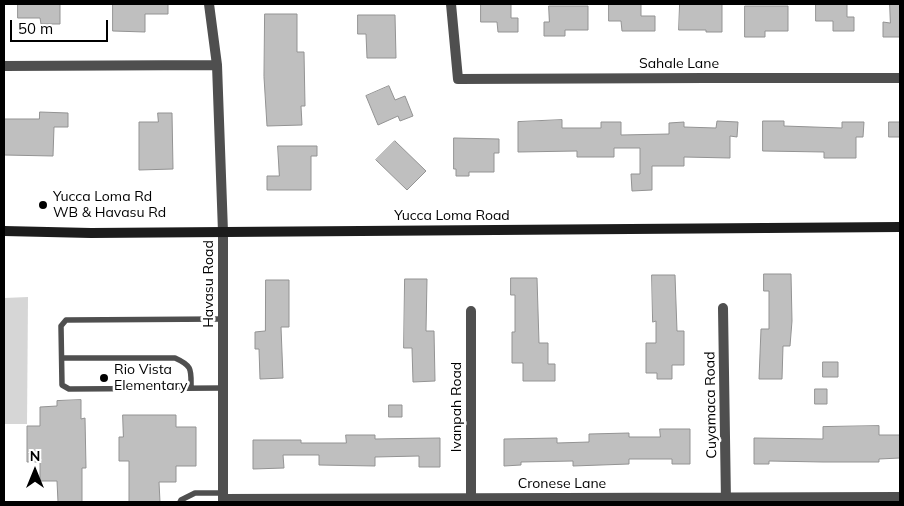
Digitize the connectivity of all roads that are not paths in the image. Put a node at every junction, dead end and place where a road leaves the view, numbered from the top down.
1 (209, 4) edge
2 (451, 4) edge
3 (217, 65) junction
4 (4, 66) edge
5 (900, 78) edge
6 (900, 227) edge
7 (4, 231) edge
8 (222, 232) junction
9 (723, 308) dead end
10 (471, 311) dead end
11 (223, 319) junction
12 (62, 358) junction
13 (191, 388) junction
14 (223, 388) junction
15 (900, 497) edge
16 (223, 498) edge
17 (471, 500) edge
18 (726, 500) edge
19 (180, 502) edge

1 - 3 street, Havasu Road
2 - 5 street, Sahale Lane
3 - 4 street
3 - 8 street, Havasu Road
6 - 8 main road, Yucca Loma Road
7 - 8 main road, Yucca Loma Road
8 - 11 street, Havasu Road
9 - 18 street, Cuyamaca Road
10 - 17 street, Ivanpah Road
11 - 12 lane
11 - 14 street, Havasu Road
12 - 13 lane
12 - 13 lane
13 - 14 lane
14 - 16 street, Havasu Road
15 - 18 street, Cronese Lane
16 - 17 street, Cronese Lane
16 - 19 lane
17 - 18 street, Cronese Lane

